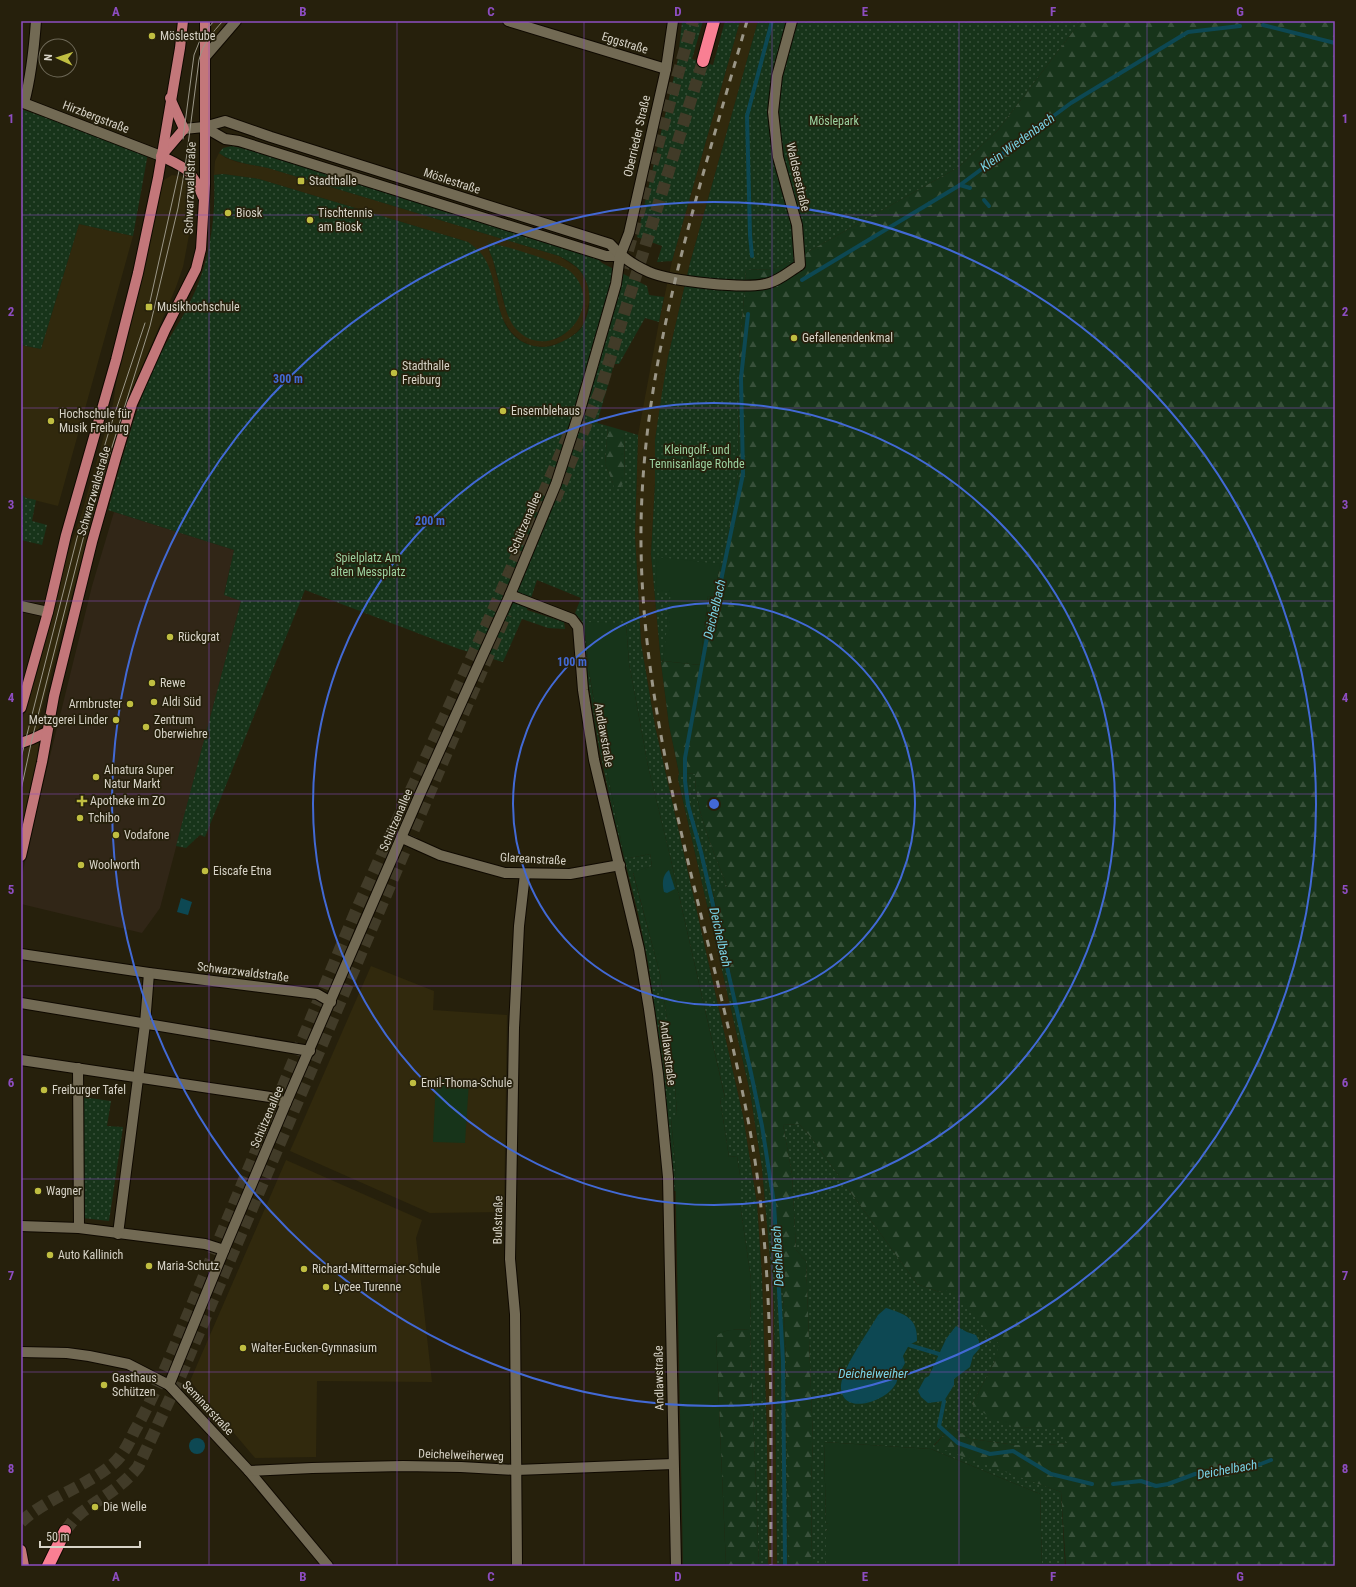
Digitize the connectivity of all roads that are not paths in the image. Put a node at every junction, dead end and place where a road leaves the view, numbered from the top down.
1 (36, 21) edge
2 (183, 21) edge
3 (205, 21) edge
4 (236, 21) edge
5 (508, 21) edge
6 (673, 21) edge
7 (714, 21) edge
8 (792, 21) edge
9 (205, 57) junction
10 (703, 61) tunnel mouth
11 (666, 69) junction
12 (170, 98) junction
13 (22, 103) edge
14 (204, 127) junction
15 (184, 129) junction
16 (271, 137) junction
17 (268, 150) junction
18 (161, 156) junction
19 (204, 199) junction
20 (620, 256) junction
21 (777, 280) joint
22 (510, 595) junction
23 (21, 606) edge
24 (48, 612) junction
25 (21, 708) edge
26 (47, 732) junction
27 (21, 743) edge
28 (402, 838) junction
29 (21, 856) edge
30 (620, 864) junction
31 (525, 874) junction
32 (21, 954) edge
33 (149, 973) junction
34 (331, 1002) junction
35 (21, 1003) edge
36 (144, 1024) junction
37 (310, 1051) junction
38 (21, 1060) edge
39 (78, 1068) junction
40 (138, 1076) junction
41 (286, 1103) junction
42 (21, 1226) edge
43 (79, 1228) junction
44 (118, 1234) junction
45 (224, 1250) junction
46 (21, 1352) edge
47 (169, 1385) junction
48 (673, 1464) junction
49 (516, 1470) junction
50 (249, 1471) junction
51 (65, 1531) tunnel mouth
52 (21, 1550) edge
53 (24, 1566) edge
54 (48, 1566) edge
55 (328, 1566) edge
56 (517, 1566) edge
57 (676, 1566) edge

1 - 13 street
2 - 12 main road, Schwarzwaldstraße
3 - 9 main road, Schwarzwaldstraße
4 - 9 street
5 - 11 street, Eggstraße
6 - 11 street, Oberrieder Straße
7 - 10 highway
8 - 21 street, Waldseestraße
9 - 14 main road, Schwarzwaldstraße
11 - 20 street, Oberrieder Straße
12 - 15 main road
12 - 18 main road, Schwarzwaldstraße
13 - 18 street, Hirzbergstraße
14 - 15 street, Möslestraße
14 - 16 street, Möslestraße
14 - 17 street, Möslestraße
14 - 19 main road, Schwarzwaldstraße
15 - 18 main road
16 - 17 street
16 - 20 street, Möslestraße
17 - 20 street, Möslestraße
18 - 19 main road
18 - 24 main road, Schwarzwaldstraße
19 - 26 main road, Schwarzwaldstraße
20 - 21 street, Möslestraße
20 - 22 street, Schützenallee
22 - 28 street, Schützenallee
22 - 30 street, Andlawstraße
23 - 24 street
24 - 25 main road, Schwarzwaldstraße
26 - 27 main road
26 - 29 main road, Schwarzwaldstraße
28 - 31 street, Glareanstraße
28 - 34 street, Schützenallee
30 - 31 street, Glareanstraße
30 - 48 street, Andlawstraße
31 - 49 street, Bußstraße
32 - 33 street, Schwarzwaldstraße
33 - 34 street, Schwarzwaldstraße
33 - 36 street
34 - 37 street, Schützenallee
35 - 36 street
36 - 37 street
36 - 40 street
37 - 41 street, Schützenallee
38 - 39 street
39 - 40 street
39 - 43 street
40 - 41 street
40 - 44 street
41 - 45 street, Schützenallee
42 - 43 street
43 - 44 street
44 - 45 street
45 - 47 street, Schützenallee
46 - 47 street, Seminarstraße
47 - 50 street, Seminarstraße
48 - 49 street, Deichelweiherweg
48 - 57 street, Andlawstraße
49 - 50 street, Deichelweiherweg
49 - 56 street, Bußstraße
50 - 55 street, Seminarstraße
51 - 54 highway
52 - 53 main road

